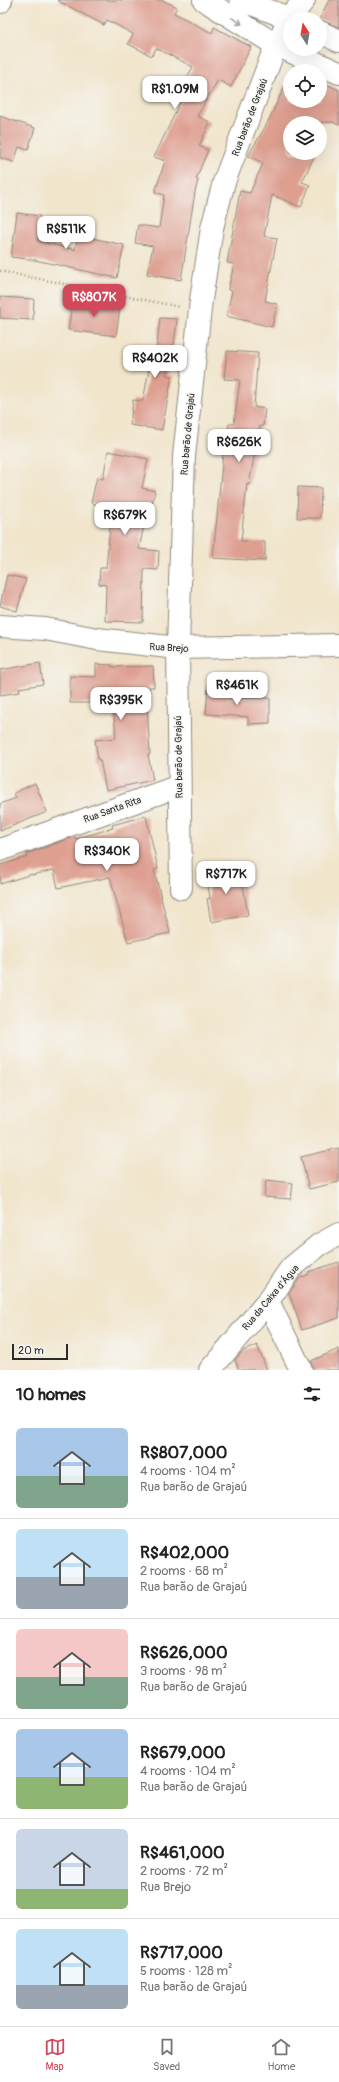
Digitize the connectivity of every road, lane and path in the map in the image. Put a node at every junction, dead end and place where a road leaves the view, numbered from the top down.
1 (204, 0) edge
2 (241, 0) edge
3 (304, 0) edge
4 (296, 12) edge
5 (283, 16) edge
6 (283, 33) edge
7 (327, 35) edge
8 (339, 41) edge
9 (276, 45) junction
10 (339, 73) edge
11 (0, 271) edge
12 (200, 311) junction
13 (0, 626) edge
14 (339, 645) edge
15 (178, 648) junction
16 (178, 786) junction
17 (0, 850) edge
18 (181, 888) dead end
19 (339, 1234) edge
20 (268, 1301) junction
21 (210, 1370) edge
22 (301, 1370) edge

1 -> 9 street
2 - 5 street
3 - 4 street, Rua barão de Grajaú
6 - 9 street, Rua barão de Grajaú
7 - 8 street
9 - 10 street
9 - 12 street, Rua barão de Grajaú
11 - 12 path
12 - 15 street, Rua barão de Grajaú
13 - 15 street, Rua Brejo
14 - 15 street, Rua Brejo
15 - 16 street, Rua barão de Grajaú
16 - 17 street, Rua Santa Rita
16 - 18 street, Rua barão de Grajaú
19 - 20 street, Rua da Caixa d'Água
20 - 21 street, Rua da Caixa d'Água
20 - 22 street

